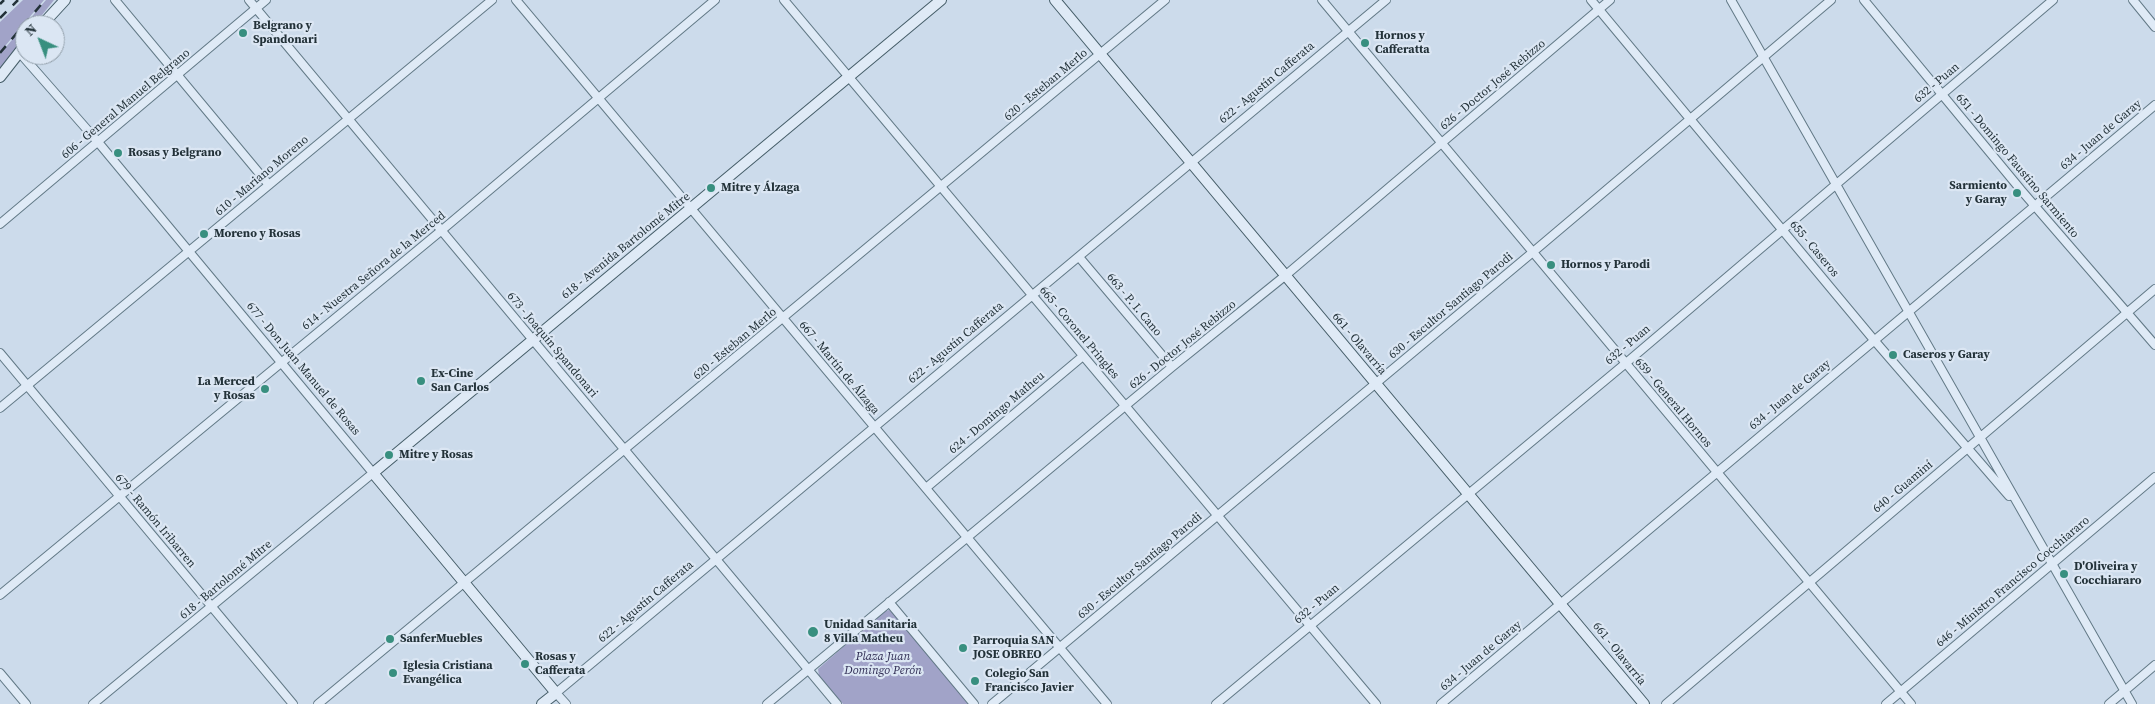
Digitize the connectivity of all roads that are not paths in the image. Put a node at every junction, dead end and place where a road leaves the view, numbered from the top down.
1 (65, 0) edge
2 (115, 0) edge
3 (249, 0) edge
4 (266, 0) edge
5 (492, 0) edge
6 (516, 0) edge
7 (715, 0) edge
8 (784, 0) edge
9 (941, 0) edge
10 (1055, 0) edge
11 (1165, 0) edge
12 (1322, 0) edge
13 (1386, 0) edge
14 (1591, 0) edge
15 (1610, 0) edge
16 (1731, 0) edge
17 (1831, 0) edge
18 (1864, 0) edge
19 (2052, 0) edge
20 (2132, 0) edge
21 (256, 8) junction
22 (1599, 9) junction
23 (51, 15) edge
24 (2155, 27) edge
25 (1349, 32) junction
26 (1101, 54) junction
27 (15, 57) edge
28 (1763, 57) junction
29 (36, 65) edge
30 (177, 75) junction
31 (849, 76) junction
32 (0, 77) edge
33 (1941, 94) junction
34 (598, 98) junction
35 (2155, 105) edge
36 (1690, 118) junction
37 (348, 119) junction
38 (98, 142) junction
39 (1443, 142) junction
40 (1192, 163) junction
41 (1837, 183) junction
42 (269, 185) junction
43 (941, 187) junction
44 (2034, 205) junction
45 (691, 209) junction
46 (0, 224) edge
47 (1783, 229) junction
48 (442, 230) junction
49 (188, 251) junction
50 (1533, 252) junction
51 (1079, 257) junction
52 (1286, 275) junction
53 (2155, 290) edge
54 (1032, 295) junction
55 (1907, 311) junction
56 (2128, 312) junction
57 (784, 319) junction
58 (533, 339) junction
59 (1874, 340) junction
60 (2155, 345) edge
61 (0, 353) edge
62 (1083, 356) junction
63 (280, 362) junction
64 (1626, 362) junction
65 (1172, 367) junction
66 (1376, 383) junction
67 (28, 386) junction
68 (1126, 405) junction
69 (0, 408) edge
70 (874, 428) junction
71 (1980, 437) junction
72 (1967, 447) junction
73 (625, 450) junction
74 (1716, 472) junction
75 (373, 473) junction
76 (2155, 477) edge
77 (926, 488) junction
78 (1469, 493) junction
79 (119, 496) junction
80 (2021, 511) junction
81 (1218, 515) junction
82 (968, 537) junction
83 (716, 560) junction
84 (2052, 564) junction
85 (1810, 581) junction
86 (464, 583) junction
87 (0, 595) edge
88 (889, 602) junction
89 (1562, 604) junction
90 (212, 606) junction
91 (1310, 625) junction
92 (1060, 648) junction
93 (2155, 666) edge
94 (808, 669) junction
95 (0, 673) edge
96 (2125, 691) junction
97 (1901, 692) junction
98 (556, 693) junction
99 (26, 704) edge
100 (93, 704) edge
101 (293, 704) edge
102 (318, 704) edge
103 (542, 704) edge
104 (566, 704) edge
105 (767, 704) edge
106 (837, 704) edge
107 (974, 704) edge
108 (992, 704) edge
109 (1106, 704) edge
110 (1216, 704) edge
111 (1376, 704) edge
112 (1441, 704) edge
113 (1644, 704) edge
114 (1666, 704) edge
115 (1886, 704) edge
116 (1912, 704) edge
117 (2109, 704) edge
118 (2132, 704) edge

1 - 23 main road
2 - 30 street
3 - 21 street, 673 - Joaquín Spandonari
4 - 21 street, 606 - General Manuel Belgrano
5 - 37 street, 610 - Mariano Moreno
6 - 34 street, 667 - Martín de Álzaga
7 - 34 street, 614 - Nuestra Señora de la Merced
8 - 31 street, 665 - Coronel Pringles
9 - 31 main road, 618 - Avenida Bartolomé Mitre
10 - 26 main road, 661 - Olavarría
11 - 26 street, 620 - Esteban Merlo
12 - 25 street, 659 - General Hornos
13 - 25 street, 622 - Agustín Cafferata
14 - 22 street, 655 - Caseros
15 - 22 street, 626 - Doctor José Rebizzo
16 - 28 street
17 - 28 street, 630 - Escultor Santiago Parodi
18 - 33 street, 651 - Domingo Faustino Sarmiento
19 - 33 street, 632 - Puan
20 - 24 street
21 - 30 street, 606 - General Manuel Belgrano
21 - 37 street, 673 - Joaquín Spandonari
22 - 36 street, 655 - Caseros
22 - 39 street, 626 - Doctor José Rebizzo
25 - 39 street, 659 - General Hornos
25 - 40 street, 622 - Agustín Cafferata
26 - 40 main road, 661 - Olavarría
26 - 43 street, 620 - Esteban Merlo
27 - 32 main road
28 - 36 street, 630 - Escultor Santiago Parodi
28 - 41 street
29 - 38 street, 677 - Don Juan Manuel de Rosas
30 - 38 street, 606 - General Manuel Belgrano
30 - 42 street
31 - 43 street, 665 - Coronel Pringles
31 - 45 main road, 618 - Avenida Bartolomé Mitre
33 - 41 street, 632 - Puan
33 - 44 street, 651 - Domingo Faustino Sarmiento
34 - 45 street, 667 - Martín de Álzaga
34 - 48 street, 614 - Nuestra Señora de la Merced
35 - 44 street, 634 - Juan de Garay
36 - 47 street, 655 - Caseros
36 - 50 street, 630 - Escultor Santiago Parodi
37 - 42 street, 610 - Mariano Moreno
37 - 48 street, 673 - Joaquín Spandonari
38 - 46 street, 606 - General Manuel Belgrano
38 - 49 street, 677 - Don Juan Manuel de Rosas
39 - 50 street, 659 - General Hornos
39 - 52 street, 626 - Doctor José Rebizzo
40 - 51 street, 622 - Agustín Cafferata
40 - 52 main road, 661 - Olavarría
41 - 47 street, 632 - Puan
41 - 55 street
42 - 49 street, 610 - Mariano Moreno
43 - 54 street, 665 - Coronel Pringles
43 - 57 street, 620 - Esteban Merlo
44 - 55 street, 634 - Juan de Garay
44 - 56 street, 651 - Domingo Faustino Sarmiento
45 - 57 street, 667 - Martín de Álzaga
45 - 58 main road, 618 - Avenida Bartolomé Mitre
47 - 59 street, 655 - Caseros
47 - 64 street, 632 - Puan
48 - 58 street, 673 - Joaquín Spandonari
48 - 63 street, 614 - Nuestra Señora de la Merced
49 - 63 street, 677 - Don Juan Manuel de Rosas
49 - 67 street, 610 - Mariano Moreno
50 - 64 street, 659 - General Hornos
50 - 66 street, 630 - Escultor Santiago Parodi
51 - 54 street, 622 - Agustín Cafferata
51 - 65 street, 663 - P. I. Cano
52 - 65 street, 626 - Doctor José Rebizzo
52 - 66 main road, 661 - Olavarría
53 - 56 street, 640 - Guaminí
54 - 62 street, 665 - Coronel Pringles
54 - 70 street, 622 - Agustín Cafferata
55 - 59 street, 634 - Juan de Garay
55 - 71 street
56 - 60 street, 651 - Domingo Faustino Sarmiento
56 - 71 street, 640 - Guaminí
57 - 70 street, 667 - Martín de Álzaga
57 - 73 street, 620 - Esteban Merlo
58 - 73 street, 673 - Joaquín Spandonari
58 - 75 main road, 618 - Avenida Bartolomé Mitre
59 - 72 street, 655 - Caseros
59 - 74 street, 634 - Juan de Garay
61 - 67 street, 679 - Ramón Iribarren
62 - 68 street, 665 - Coronel Pringles
62 - 77 street, 624 - Domingo Matheu
63 - 75 street, 677 - Don Juan Manuel de Rosas
63 - 79 street, 614 - Nuestra Señora de la Merced
64 - 74 street, 659 - General Hornos
64 - 78 street, 632 - Puan
65 - 68 street, 626 - Doctor José Rebizzo
66 - 78 main road, 661 - Olavarría
66 - 81 street, 630 - Escultor Santiago Parodi
67 - 69 street, 610 - Mariano Moreno
67 - 79 street, 679 - Ramón Iribarren
68 - 81 street, 665 - Coronel Pringles
68 - 82 street, 626 - Doctor José Rebizzo
70 - 77 street, 667 - Martín de Álzaga
70 - 83 street, 622 - Agustín Cafferata
71 - 72 street, 640 - Guaminí
71 - 80 street
72 - 80 street, 655 - Caseros
72 - 85 street, 640 - Guaminí
73 - 83 street, 673 - Joaquín Spandonari
73 - 86 street, 620 - Esteban Merlo
74 - 85 street, 659 - General Hornos
74 - 89 street, 634 - Juan de Garay
75 - 86 main road, 677 - Don Juan Manuel de Rosas
75 - 90 street, 618 - Bartolomé Mitre
76 - 84 street, 646 - Ministro Francisco Cocchiararo
77 - 82 street, 667 - Martín de Álzaga
78 - 89 main road, 661 - Olavarría
78 - 91 street, 632 - Puan
79 - 87 street, 614 - Nuestra Señora de la Merced
79 - 90 street, 679 - Ramón Iribarren
80 - 84 street
81 - 91 street, 665 - Coronel Pringles
81 - 92 street, 630 - Escultor Santiago Parodi
82 - 88 street, 626 - Doctor José Rebizzo
82 - 92 street, 667 - Martín de Álzaga
83 - 94 street, 673 - Joaquín Spandonari
83 - 98 street, 622 - Agustín Cafferata
84 - 96 street
84 - 97 street, 646 - Ministro Francisco Cocchiararo
85 - 97 street, 659 - General Hornos
85 - 114 street, 640 - Guaminí
86 - 98 main road, 677 - Don Juan Manuel de Rosas
86 - 102 street, 620 - Esteban Merlo
88 - 94 street, 626 - Doctor José Rebizzo
88 - 107 street
89 - 112 street, 634 - Juan de Garay
89 - 113 main road, 661 - Olavarría
90 - 100 street, 618 - Bartolomé Mitre
90 - 101 street, 679 - Ramón Iribarren
91 - 110 street, 632 - Puan
91 - 111 street, 665 - Coronel Pringles
92 - 108 street, 630 - Escultor Santiago Parodi
92 - 109 street, 667 - Martín de Álzaga
93 - 96 street
94 - 105 street, 626 - Doctor José Rebizzo
94 - 106 street, 673 - Joaquín Spandonari
95 - 99 street
96 - 117 street
96 - 118 street
97 - 115 street, 646 - Ministro Francisco Cocchiararo
97 - 116 street, 659 - General Hornos
98 - 103 main road, 622 - Agustín Cafferata
98 - 104 street, 677 - Don Juan Manuel de Rosas

